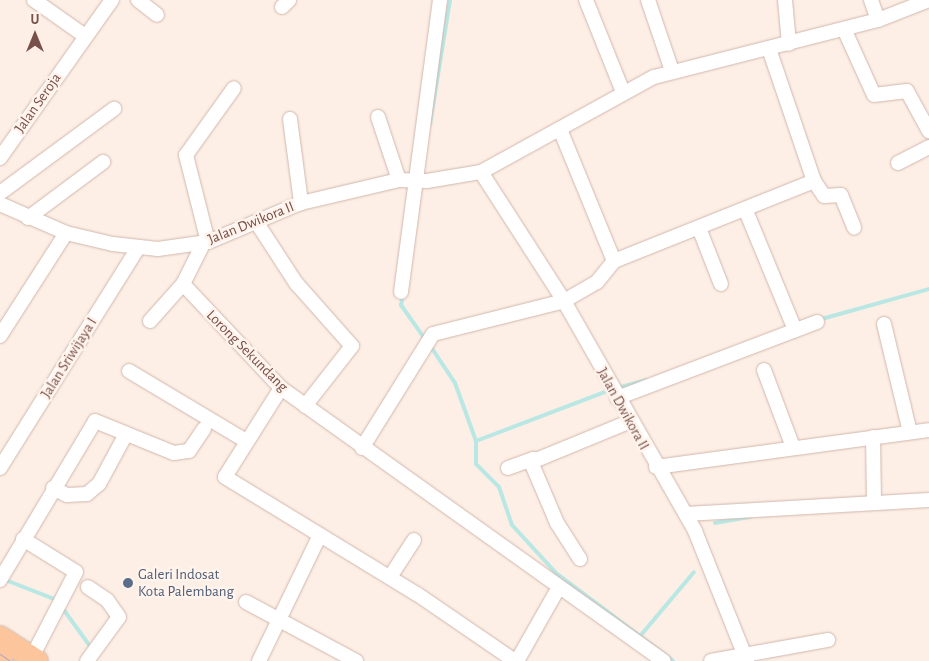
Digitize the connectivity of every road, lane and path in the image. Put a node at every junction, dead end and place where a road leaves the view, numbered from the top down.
1 (34, 0) edge
2 (112, 0) edge
3 (138, 0) edge
4 (440, 0) edge
5 (586, 0) edge
6 (648, 0) edge
7 (785, 0) edge
8 (871, 0) edge
9 (929, 0) edge
10 (157, 15) dead end
11 (878, 20) junction
12 (844, 29) junction
13 (85, 36) junction
14 (789, 44) junction
15 (769, 49) junction
16 (672, 72) junction
17 (234, 88) dead end
18 (623, 92) junction
19 (114, 109) dead end
20 (378, 116) dead end
21 (290, 119) dead end
22 (561, 132) junction
23 (929, 132) edge
24 (927, 153) edge
25 (0, 158) edge
26 (103, 162) dead end
27 (898, 163) dead end
28 (481, 172) junction
29 (398, 180) junction
30 (814, 181) junction
31 (420, 182) junction
32 (0, 193) edge
33 (301, 203) junction
34 (1, 208) edge
35 (746, 211) junction
36 (28, 218) junction
37 (257, 223) junction
38 (854, 227) dead end
39 (699, 228) junction
40 (66, 233) junction
41 (206, 242) junction
42 (138, 248) junction
43 (614, 261) junction
44 (183, 284) junction
45 (721, 284) dead end
46 (401, 292) dead end
47 (564, 301) junction
48 (150, 321) dead end
49 (817, 322) dead end
50 (884, 324) dead end
51 (795, 329) junction
52 (0, 336) edge
53 (764, 370) dead end
54 (129, 371) dead end
55 (281, 388) junction
56 (614, 392) junction
57 (305, 406) junction
58 (631, 421) junction
59 (204, 429) dead end
60 (929, 430) edge
61 (910, 432) junction
62 (126, 434) junction
63 (873, 437) junction
64 (246, 441) junction
65 (793, 447) junction
66 (362, 448) junction
67 (533, 459) junction
68 (656, 467) junction
69 (0, 468) edge
70 (508, 468) dead end
71 (53, 488) junction
72 (929, 500) edge
73 (874, 503) junction
74 (686, 514) junction
75 (320, 535) junction
76 (23, 538) junction
77 (414, 540) dead end
78 (580, 559) dead end
79 (390, 577) junction
80 (0, 580) edge
81 (88, 587) dead end
82 (559, 587) junction
83 (246, 602) dead end
84 (279, 618) junction
85 (0, 637) edge
86 (828, 640) dead end
87 (90, 658) edge
88 (746, 658) edge
89 (35, 659) edge
90 (350, 659) edge
91 (259, 661) edge
92 (516, 661) edge
93 (664, 661) edge
94 (711, 661) edge

1 - 13 street
2 - 13 street, Jalan Seroja
3 - 10 street
4 - 31 street
5 - 18 street
6 - 16 street
7 - 14 street
8 - 11 street
9 - 11 street, Jalan Dwikora II
11 - 12 street, Jalan Dwikora II
12 - 14 street, Jalan Dwikora II
12 - 23 street
13 - 25 street, Jalan Seroja
14 - 15 street, Jalan Dwikora II
15 - 16 street, Jalan Dwikora II
15 - 30 street
16 - 18 street, Jalan Dwikora II
17 - 41 street
18 - 22 street, Jalan Dwikora II
19 - 32 street
20 - 29 street
21 - 33 street
22 - 28 street, Jalan Dwikora II
22 - 43 street
24 - 27 street
26 - 36 street
28 - 31 street, Jalan Dwikora II
28 - 47 street, Jalan Dwikora II
29 - 31 street, Jalan Dwikora II
29 - 33 street, Jalan Dwikora II
30 - 35 street
30 - 38 street
31 - 46 street
33 - 37 street, Jalan Dwikora II
34 - 36 street, Jalan Dwikora II
35 - 39 street
35 - 51 street
36 - 40 street, Jalan Dwikora II
37 - 41 street, Jalan Dwikora II
37 - 57 street
39 - 43 street
39 - 45 street
40 - 42 street, Jalan Dwikora II
40 - 52 street
41 - 42 street, Jalan Dwikora II
41 - 44 street
42 - 69 street, Jalan Sriwijaya I
43 - 47 street
44 - 48 street
44 - 55 street, Lorong Sekundang
47 - 56 street, Jalan Dwikora II
47 - 66 street
49 - 51 street
50 - 61 street
51 - 56 street
53 - 65 street
54 - 64 street
55 - 57 street, Lorong Sekundang
55 - 64 street
56 - 58 street, Jalan Dwikora II
57 - 66 street, Lorong Sekundang
58 - 67 street
58 - 68 street, Jalan Dwikora II
59 - 62 street
60 - 61 street
61 - 63 street
62 - 71 street
62 - 71 street
63 - 65 street
63 - 73 street
64 - 75 street
65 - 68 street
66 - 82 street, Lorong Sekundang
67 - 70 street
67 - 78 street
68 - 74 street, Jalan Dwikora II
71 - 76 street
72 - 73 street
73 - 74 street
74 - 88 street, Jalan Dwikora II
75 - 79 street
75 - 84 street
76 - 80 street
76 - 89 street
77 - 79 street
79 - 92 street
81 - 87 street
82 - 92 street
82 - 93 street, Lorong Sekundang
83 - 84 street
84 - 90 street
84 - 91 street
85 - 89 main road
86 - 88 street
88 - 94 street

